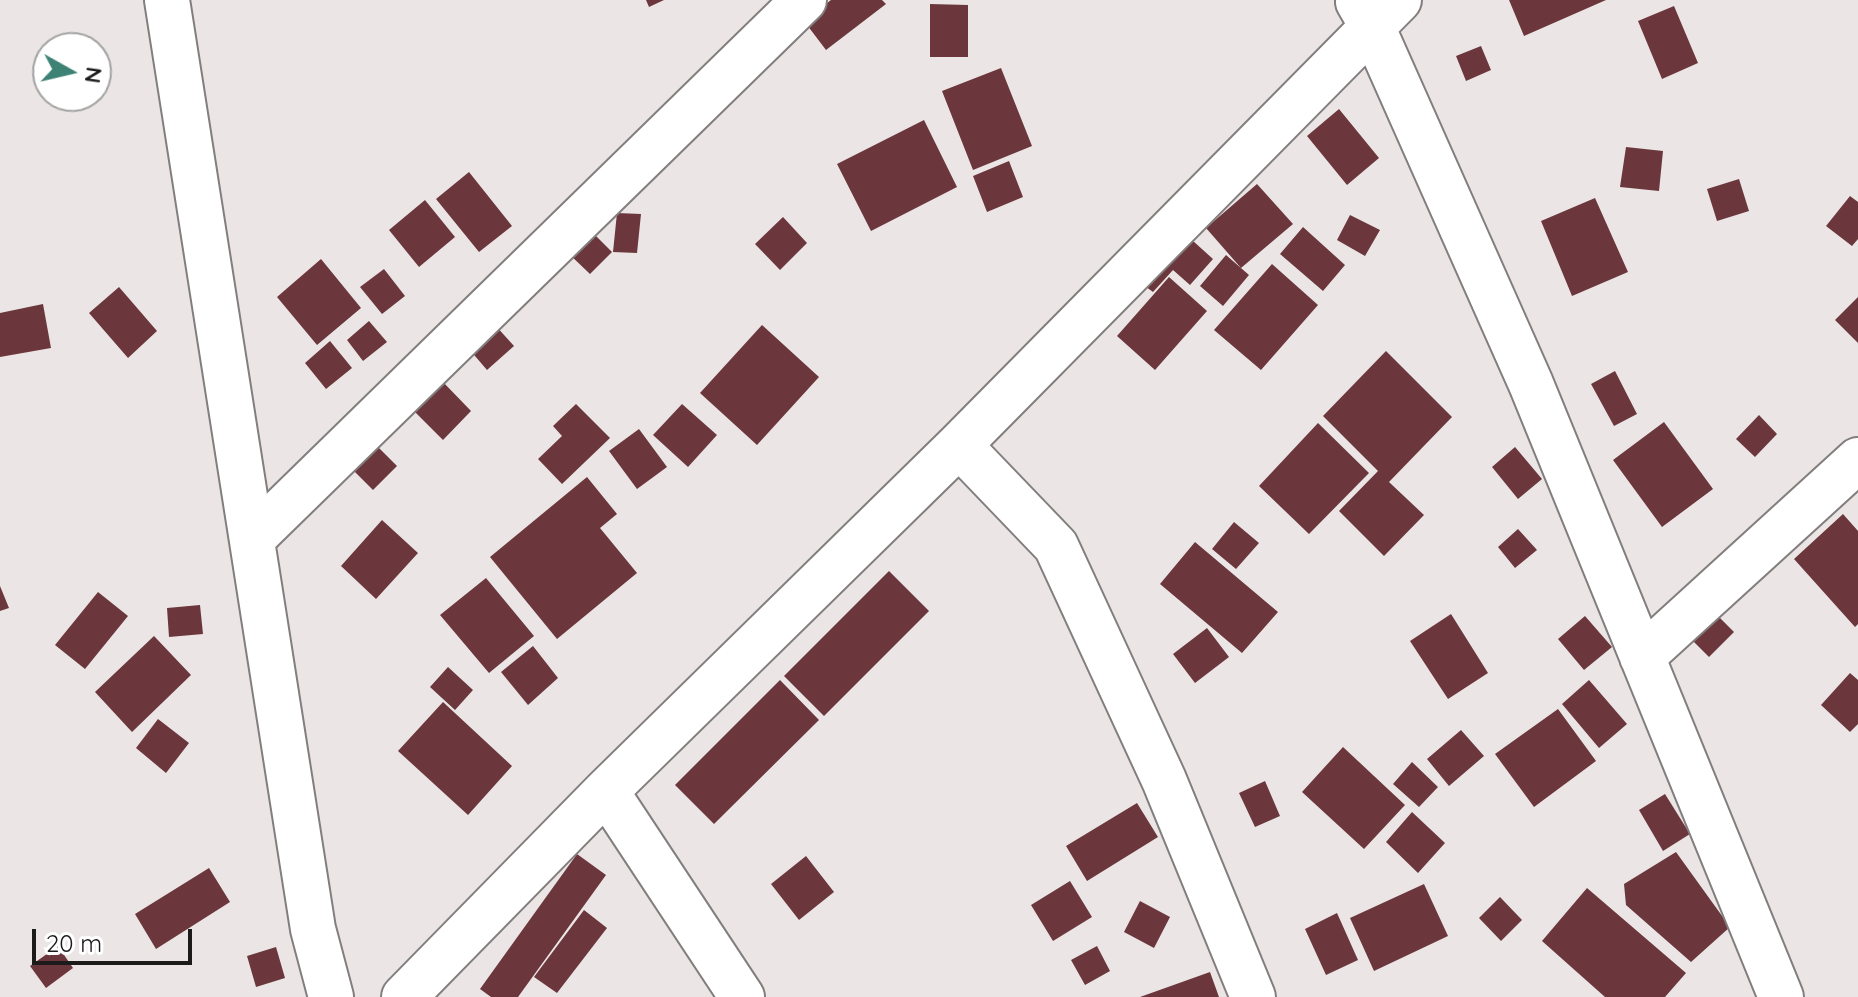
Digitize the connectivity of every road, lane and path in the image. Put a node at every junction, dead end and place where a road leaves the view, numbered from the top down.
1 (167, 0) edge
2 (804, 0) edge
3 (1376, 9) edge
4 (959, 445) junction
5 (1858, 460) edge
6 (253, 538) junction
7 (1642, 657) junction
8 (606, 791) junction
9 (331, 997) edge
10 (404, 997) edge
11 (742, 997) edge
12 (1253, 997) edge
13 (1781, 997) edge

1 - 6 street
2 - 6 street
3 - 4 street
3 - 7 street
4 - 8 street
4 - 12 street
5 - 7 street
6 - 9 street
7 - 13 street
8 - 10 street
8 - 11 street

